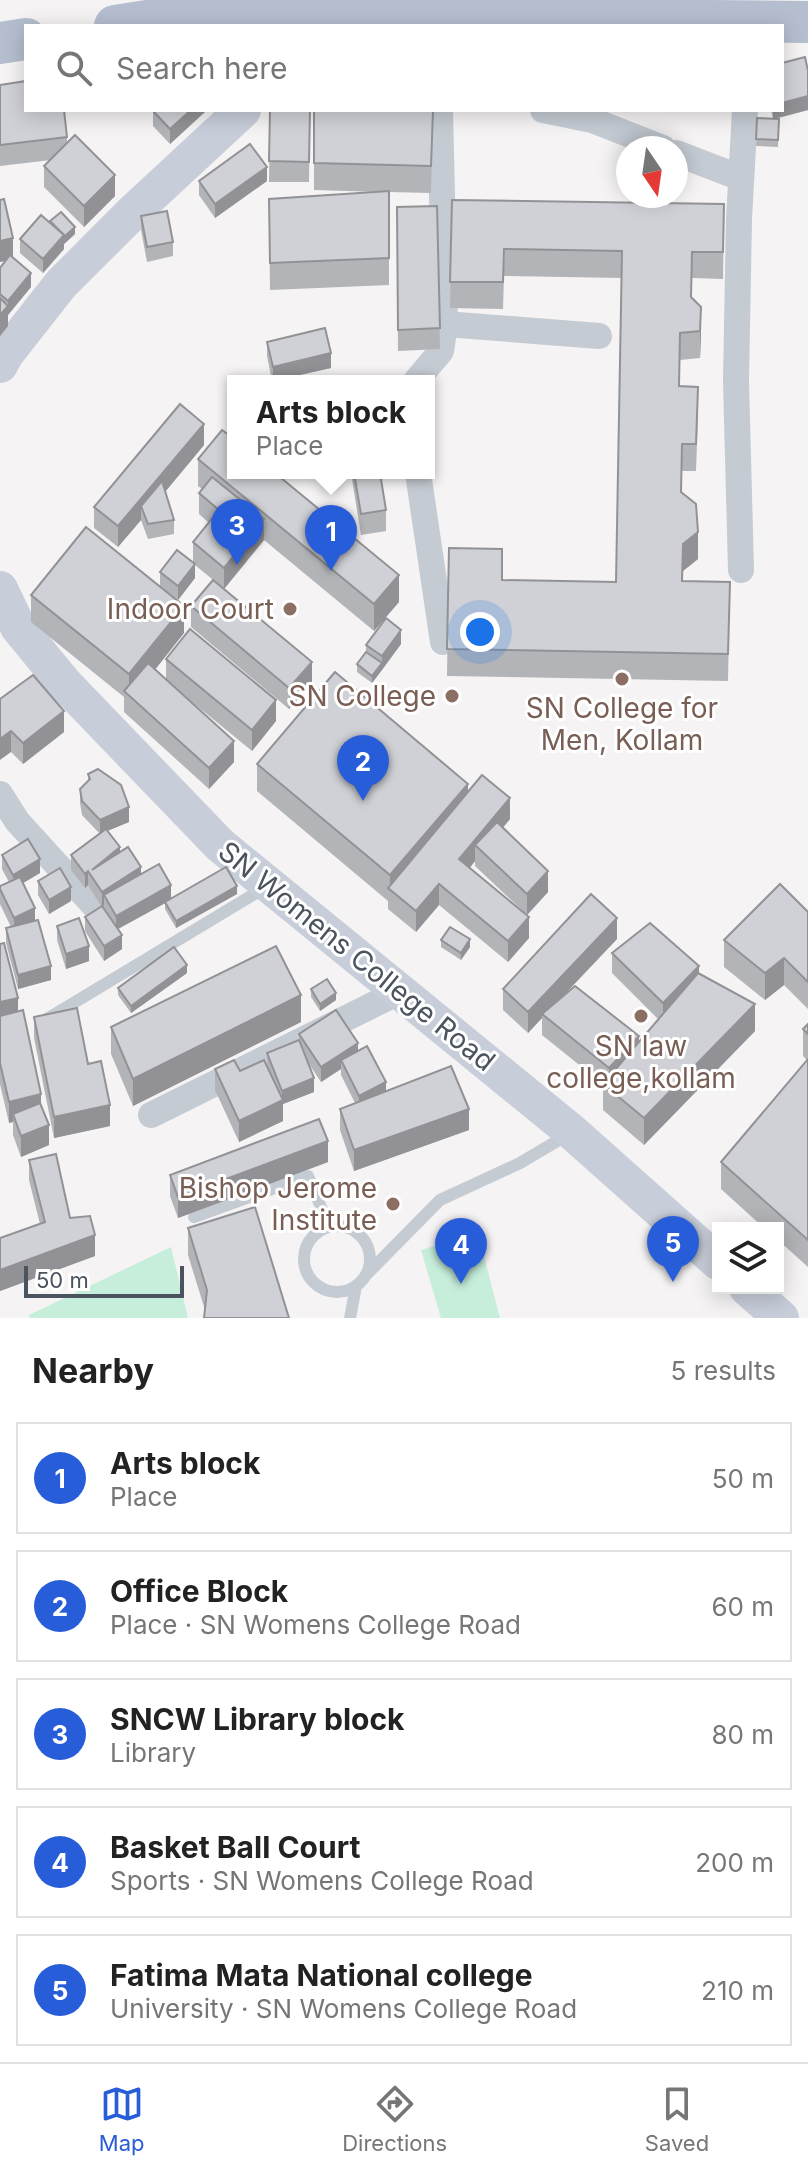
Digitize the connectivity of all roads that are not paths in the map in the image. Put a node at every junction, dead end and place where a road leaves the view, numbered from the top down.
1 (325, 22) edge
2 (808, 22) edge
3 (128, 24) edge
4 (24, 39) edge
5 (0, 43) edge
6 (784, 45) edge
7 (808, 47) edge
8 (24, 63) edge
9 (0, 67) edge
10 (241, 112) edge
11 (440, 112) edge
12 (553, 112) edge
13 (745, 112) edge
14 (633, 136) edge
15 (688, 158) edge
16 (741, 178) junction
17 (445, 324) junction
18 (599, 336) dead end
19 (0, 365) edge
20 (421, 375) edge
21 (419, 479) edge
22 (741, 570) dead end
23 (0, 589) edge
24 (9, 634) edge
25 (443, 642) dead end
26 (0, 794) edge
27 (269, 886) junction
28 (100, 912) edge
29 (399, 992) junction
30 (47, 1019) edge
31 (151, 1115) dead end
32 (572, 1132) junction
33 (194, 1217) dead end
34 (327, 1227) junction
35 (712, 1257) edge
36 (367, 1274) junction
37 (356, 1286) junction
38 (754, 1294) edge
39 (350, 1318) edge
40 (781, 1318) edge

1 - 2 main road
1 - 3 main road
4 - 5 main road
6 - 7 main road
8 - 9 main road
10 - 19 street
11 - 17 street
12 - 14 street
13 - 16 street
15 - 16 street
16 - 22 street
17 - 18 street
17 - 20 street
21 - 25 street
23 - 24 street, SN Womens College Road
24 - 27 street, SN Womens College Road
26 - 28 street
27 - 29 street, SN Womens College Road
27 - 30 lane
29 - 31 street
29 - 32 street, SN Womens College Road
32 - 35 street, SN Womens College Road
32 - 36 lane
33 - 34 lane
34 - 36 lane
34 - 37 lane
36 - 37 lane
37 - 39 lane
38 - 40 street

